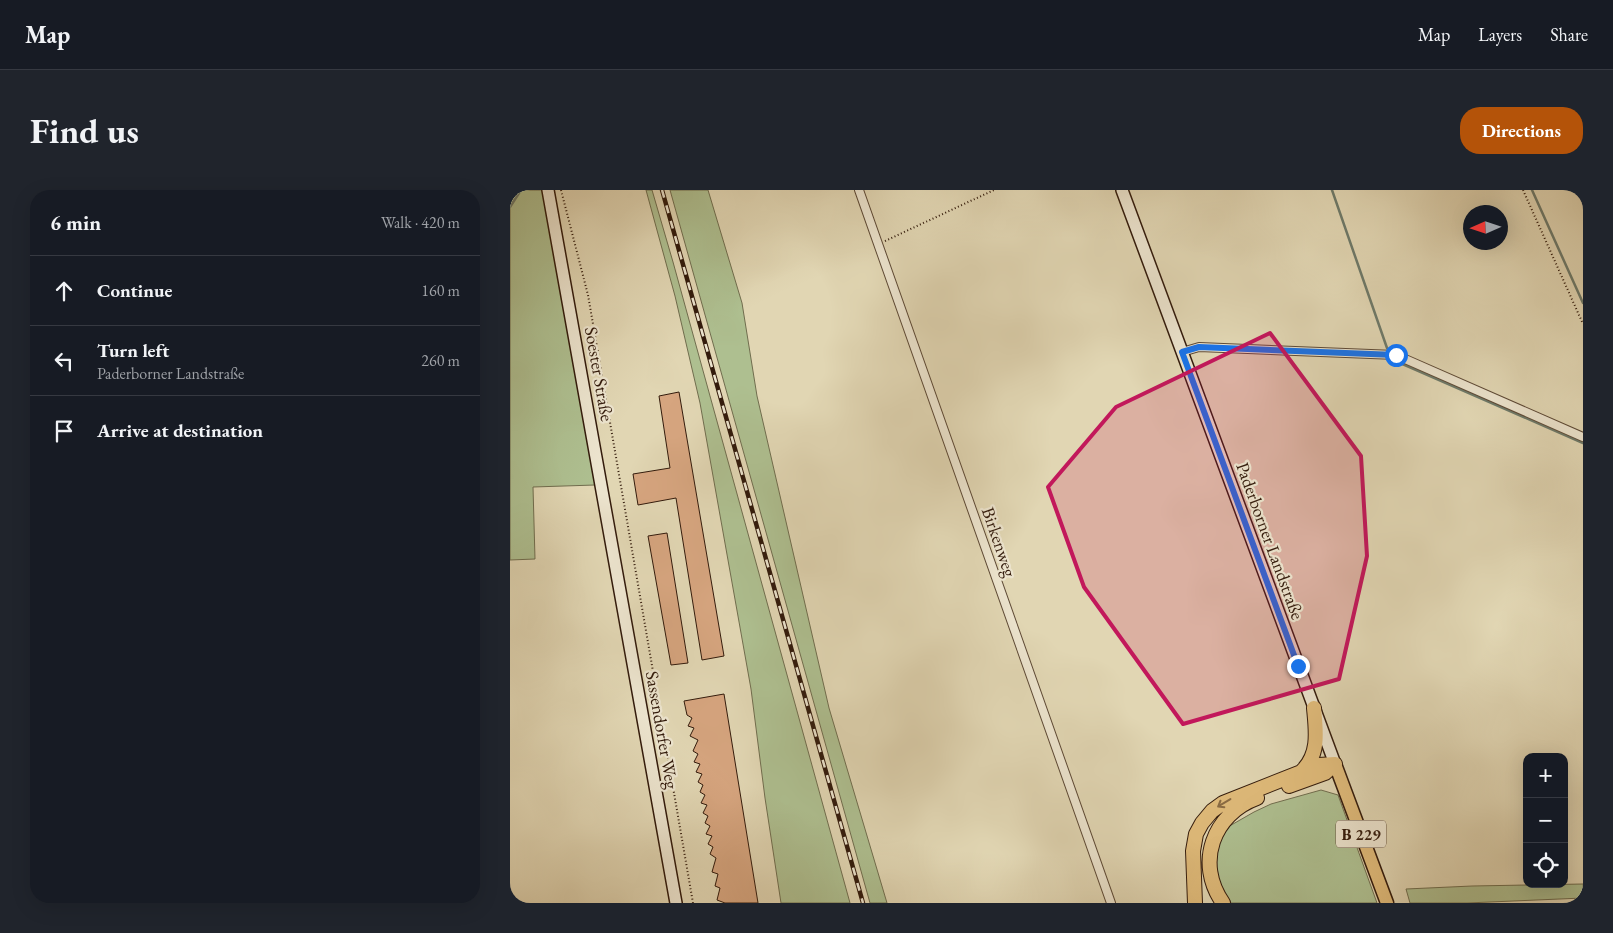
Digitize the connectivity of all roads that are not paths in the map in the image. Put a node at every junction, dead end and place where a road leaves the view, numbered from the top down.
1 (548, 190) edge
2 (858, 190) edge
3 (1122, 190) edge
4 (1182, 352) junction
5 (1583, 437) edge
6 (615, 564) joint
7 (1314, 708) junction
8 (1335, 764) junction
9 (1301, 772) junction
10 (676, 903) edge
11 (1111, 903) edge
12 (1195, 903) edge
13 (1223, 903) edge
14 (1387, 903) edge

1 - 6 street, Soester Straße
2 - 11 street, Birkenweg
3 - 4 street, Paderborner Landstraße
4 - 5 street
4 - 7 street, Paderborner Landstraße
6 - 10 street, Sassendorfer Weg
7 - 8 street, Paderborner Landstraße
7 - 9 highway
8 - 9 highway
8 - 13 highway
8 - 14 main road, Paderborner Landstraße / B 229
9 -> 12 highway

